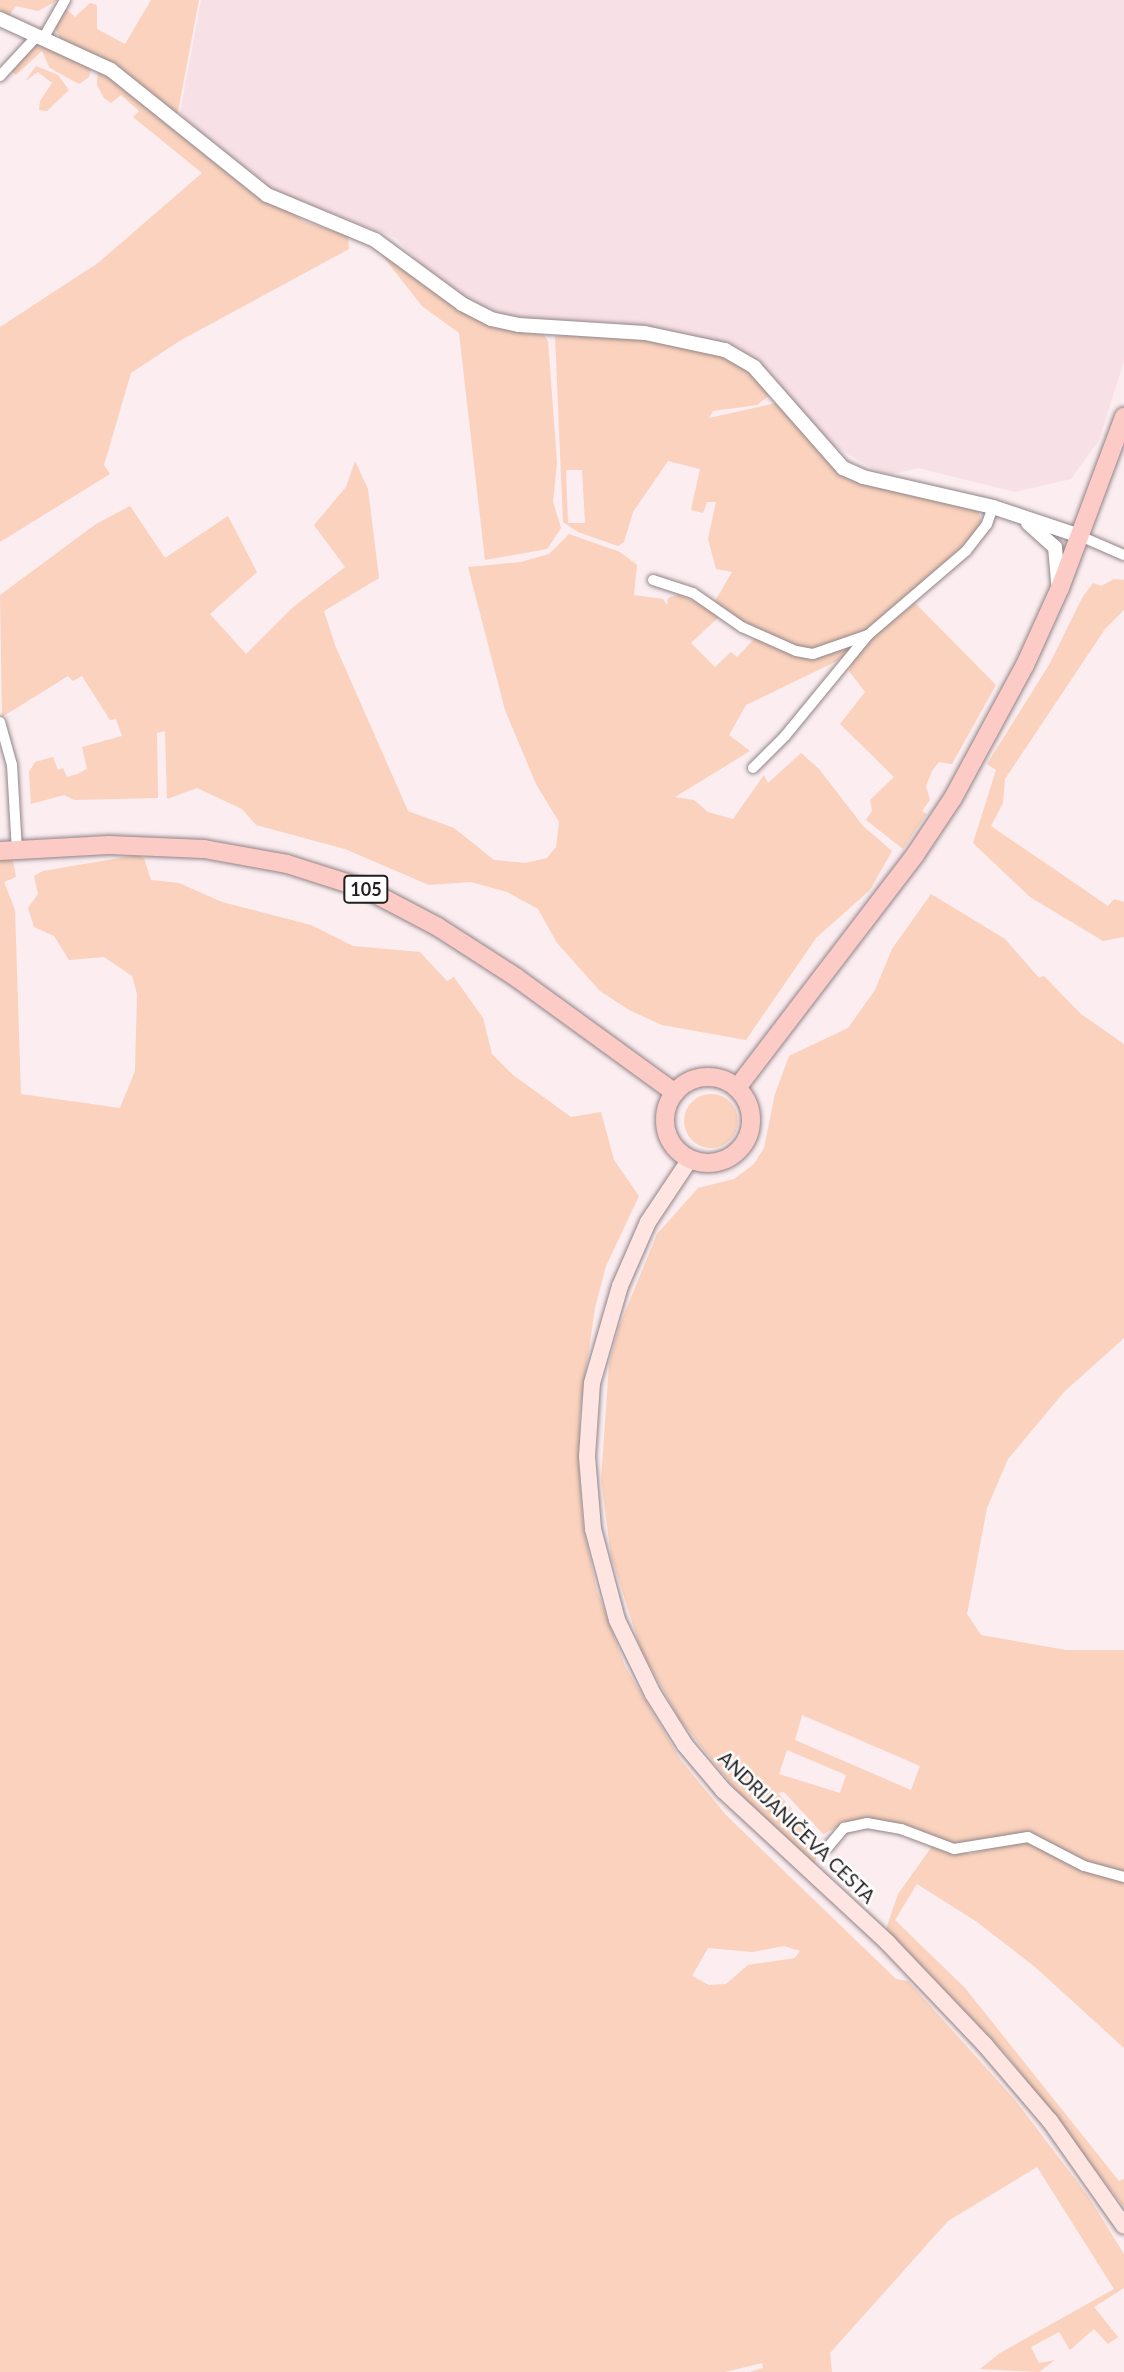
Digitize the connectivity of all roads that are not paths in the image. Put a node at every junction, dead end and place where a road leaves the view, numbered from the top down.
1 (65, 0) edge
2 (0, 19) edge
3 (41, 36) junction
4 (0, 76) edge
5 (1124, 417) edge
6 (992, 507) junction
7 (1012, 513) junction
8 (1080, 536) junction
9 (1124, 555) edge
10 (653, 580) dead end
11 (1042, 626) junction
12 (868, 635) junction
13 (0, 722) edge
14 (753, 768) dead end
15 (9, 851) edge
16 (737, 1088) junction
17 (675, 1093) junction
18 (690, 1159) junction
19 (828, 1847) dead end
20 (1124, 1877) edge
21 (1124, 2226) edge

1 - 3 street
2 - 3 street
3 - 4 street
3 - 6 street
5 - 8 main road
6 - 7 street
6 - 12 street
7 - 8 street
7 - 11 street
8 - 9 street
8 - 11 main road
10 - 12 street
11 - 16 main road
12 - 14 street
13 - 15 street
15 - 17 main road, 105
16 - 17 main road
16 - 18 main road
17 - 18 main road
18 - 21 main road, ANDRIJANIČEVA CESTA
19 - 20 street

